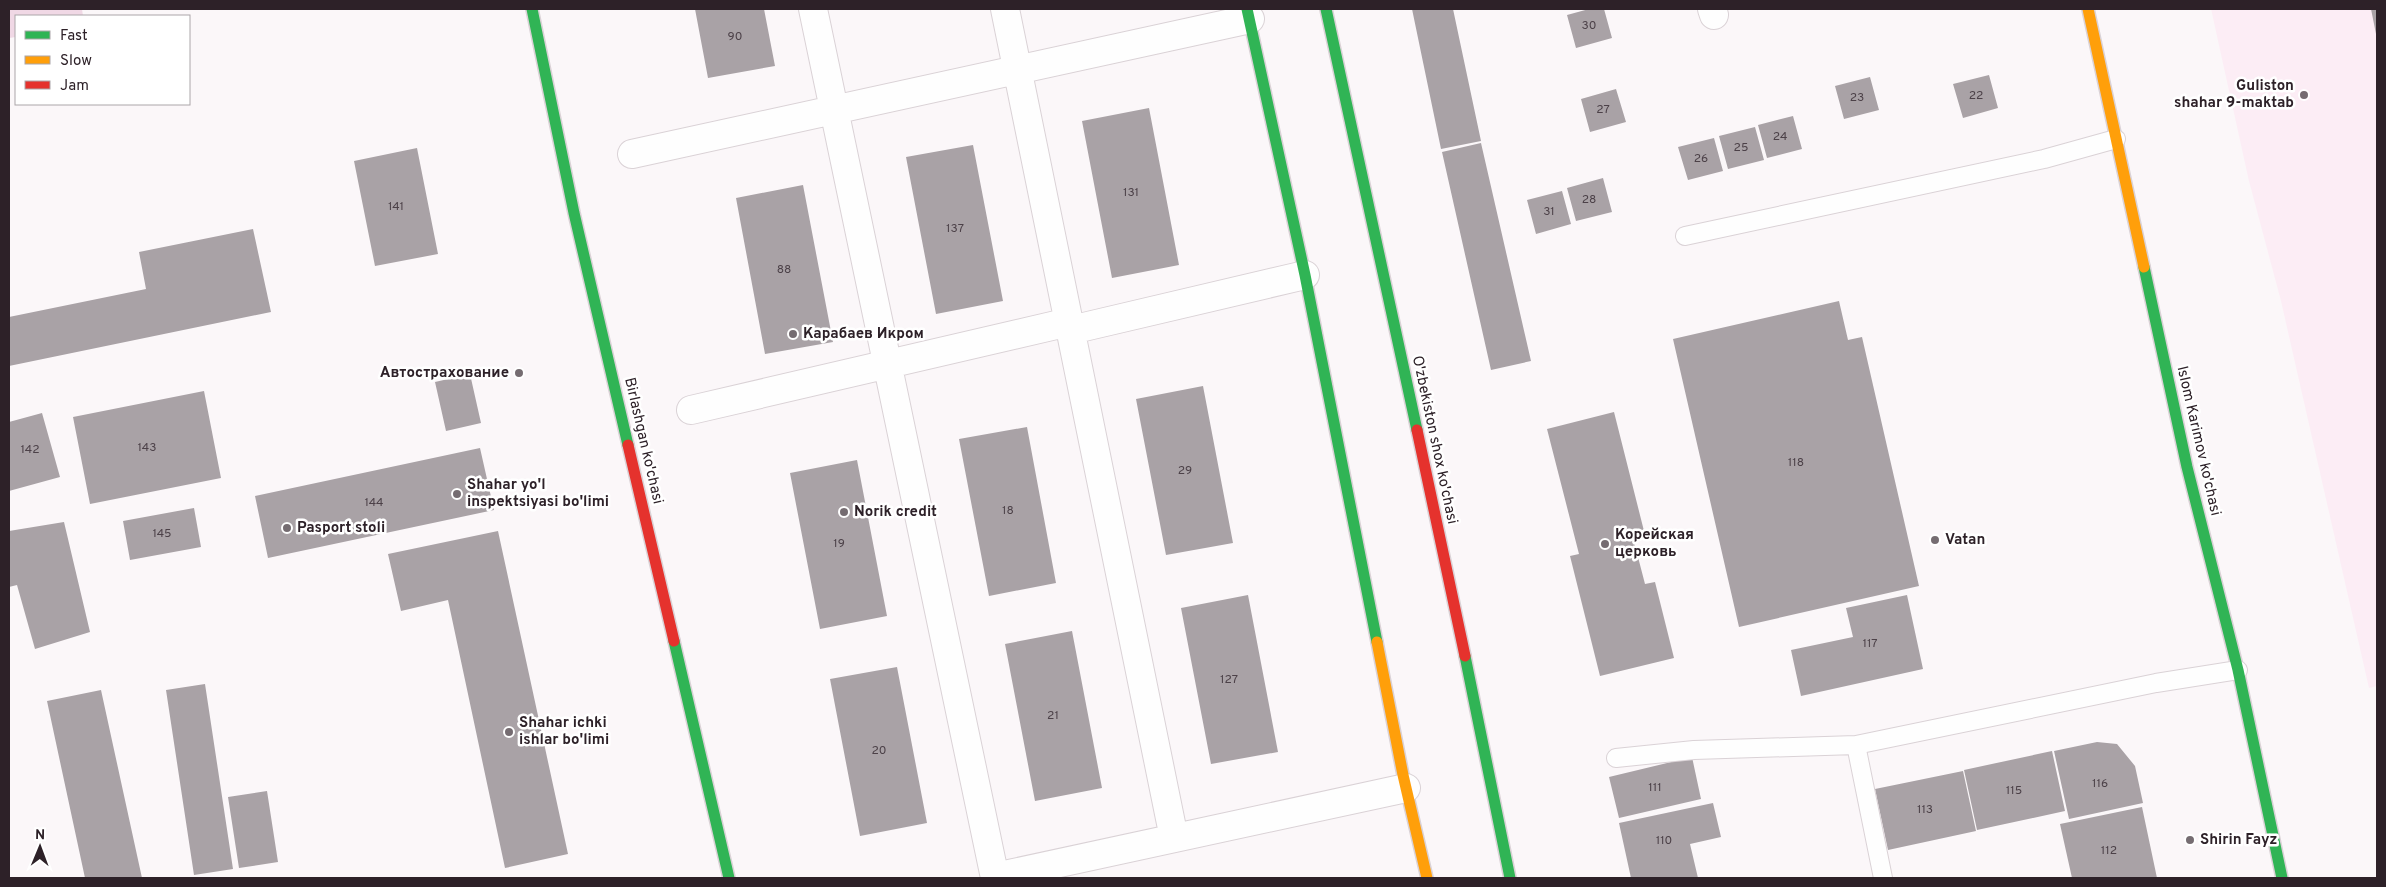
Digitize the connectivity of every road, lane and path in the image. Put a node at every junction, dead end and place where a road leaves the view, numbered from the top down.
1 (532, 9) edge
2 (814, 9) edge
3 (1006, 9) edge
4 (1326, 9) edge
5 (2088, 9) edge
6 (1248, 14) edge
7 (1018, 69) junction
8 (834, 109) junction
9 (2116, 139) junction
10 (632, 154) dead end
11 (1685, 236) dead end
12 (1305, 275) junction
13 (1070, 326) junction
14 (888, 365) junction
15 (691, 410) dead end
16 (2238, 670) junction
17 (1856, 745) junction
18 (1616, 758) dead end
19 (1406, 788) junction
20 (1174, 838) junction
21 (995, 877) edge
22 (729, 878) edge
23 (1427, 878) edge
24 (1510, 878) edge
25 (1883, 878) edge
26 (2282, 878) edge

1 - 22 street, Birlashgan ko'chasi
2 - 8 street
3 - 7 street
4 - 24 street, O'zbekiston shox ko'chasi
5 - 9 street, Islom Karimov ko'chasi
6 - 7 street
6 - 12 street
7 - 8 street
7 - 13 street
8 - 10 street
8 - 14 street
9 - 11 lane
9 - 16 street, Islom Karimov ko'chasi
12 - 13 street
12 - 19 street
13 - 14 street
13 - 20 street
14 - 15 street
14 - 21 street
16 - 17 lane
16 - 26 street, Islom Karimov ko'chasi
17 - 18 lane
17 - 25 lane
19 - 20 street
19 - 23 street
20 - 21 street

